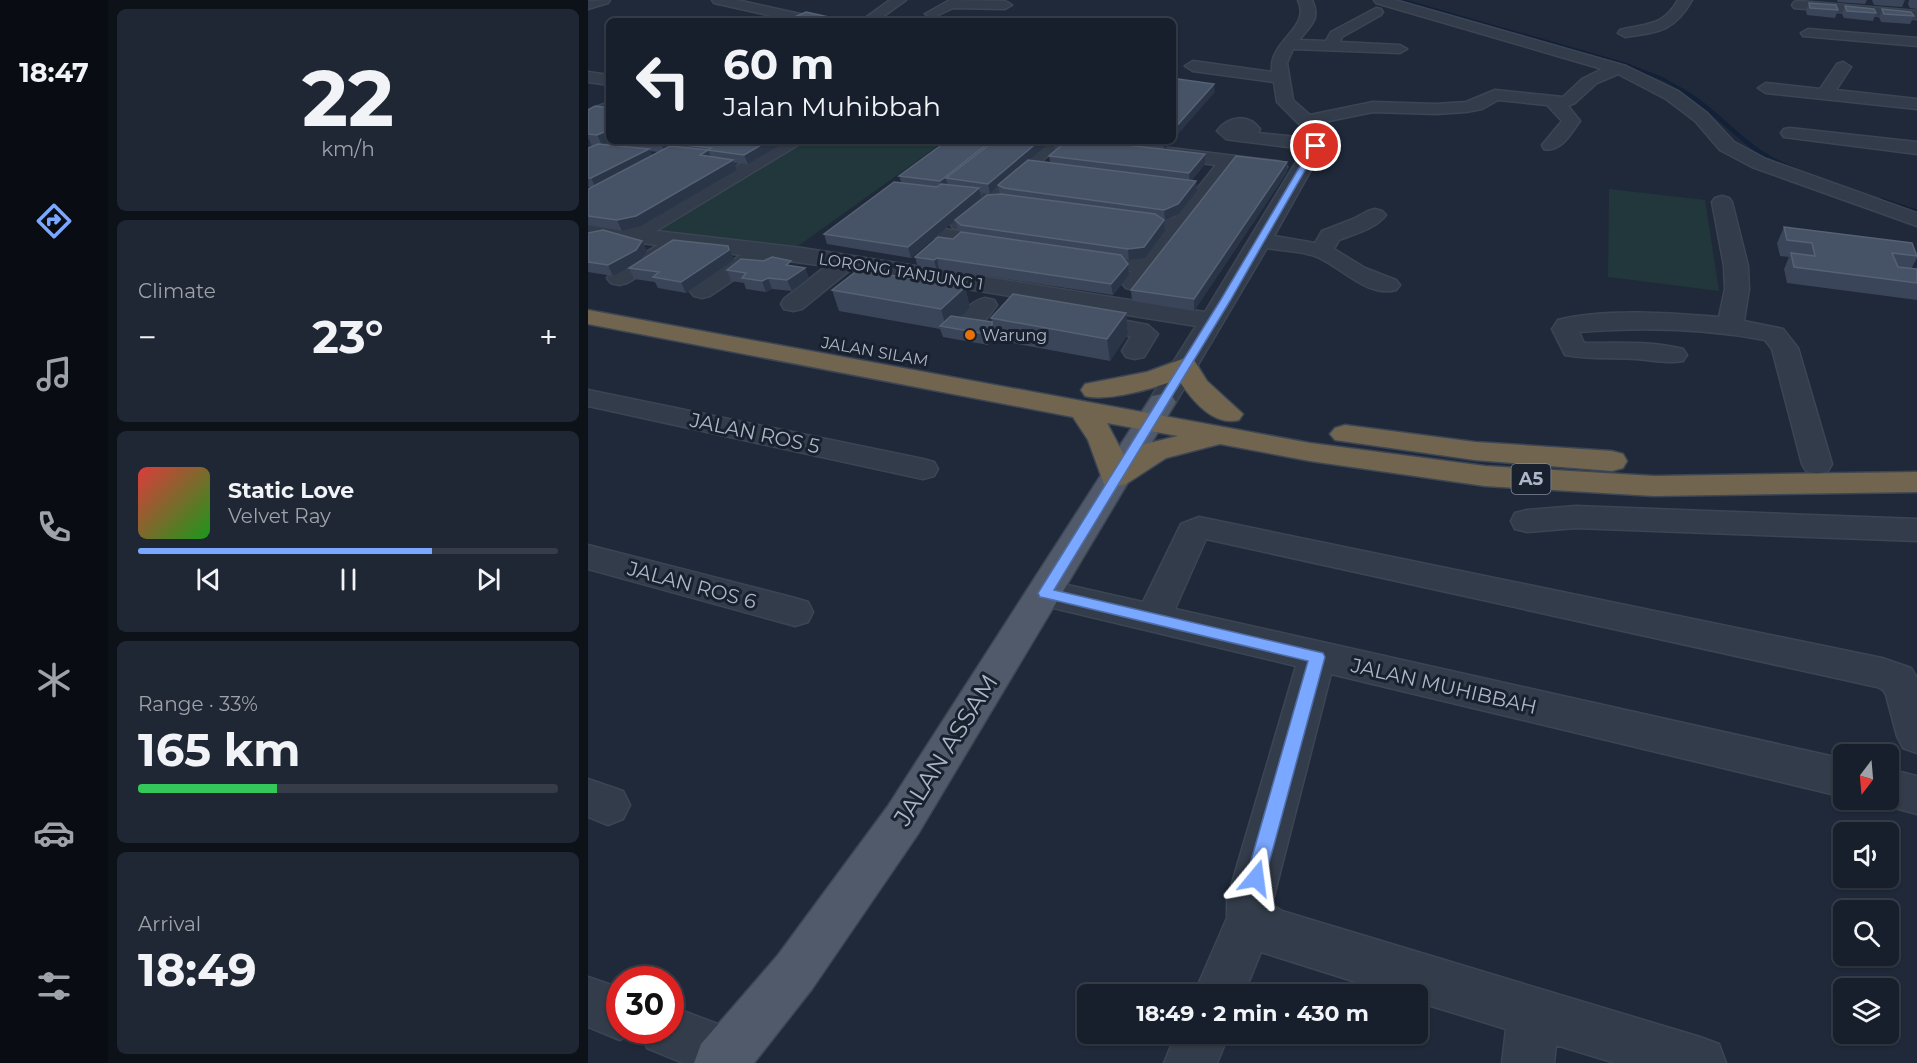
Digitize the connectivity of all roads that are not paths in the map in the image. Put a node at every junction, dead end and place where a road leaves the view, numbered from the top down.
1 (603, 0) edge
2 (719, 0) edge
3 (899, 0) edge
4 (1305, 0) edge
5 (1685, 0) edge
6 (747, 2) edge
7 (588, 5) edge
8 (1799, 5) dead end
9 (1378, 6) edge
10 (932, 14) dead end
11 (1917, 15) edge
12 (794, 18) edge
13 (872, 18) edge
14 (984, 18) edge
15 (1625, 33) dead end
16 (1808, 33) dead end
17 (1917, 42) edge
18 (1289, 44) junction
19 (1332, 46) junction
20 (1400, 49) dead end
21 (1193, 66) dead end
22 (1843, 67) dead end
23 (1620, 69) junction
24 (588, 77) edge
25 (1281, 78) junction
26 (606, 80) edge
27 (1766, 88) dead end
28 (1825, 94) junction
29 (1553, 102) junction
30 (1916, 106) edge
31 (1306, 121) junction
32 (1790, 133) dead end
33 (1247, 136) dead end
34 (612, 144) edge
35 (787, 144) edge
36 (1052, 144) edge
37 (1551, 145) dead end
38 (1316, 146) junction
39 (1917, 148) edge
40 (1143, 151) edge
41 (588, 156) edge
42 (1230, 161) junction
43 (1027, 166) junction
44 (1050, 169) edge
45 (1303, 170) junction
46 (1185, 186) edge
47 (1208, 189) junction
48 (989, 199) junction
49 (1012, 202) edge
50 (1722, 202) dead end
51 (1101, 214) edge
52 (1375, 215) dead end
53 (1917, 220) edge
54 (1180, 225) junction
55 (592, 234) edge
56 (633, 236) junction
57 (1262, 240) junction
58 (681, 241) junction
59 (1024, 248) edge
60 (761, 250) junction
61 (1322, 251) junction
62 (1057, 253) edge
63 (845, 262) junction
64 (1147, 266) junction
65 (620, 278) dead end
66 (1388, 285) dead end
67 (702, 291) dead end
68 (588, 300) edge
69 (997, 300) junction
70 (793, 304) dead end
71 (1116, 306) junction
72 (588, 317) edge
73 (1213, 321) junction
74 (963, 327) edge
75 (1730, 327) junction
76 (1135, 351) dead end
77 (1674, 355) dead end
78 (1185, 366) junction
79 (588, 398) edge
80 (1088, 399) junction
81 (1156, 412) junction
82 (1226, 424) junction
83 (1917, 460) edge
84 (1817, 464) junction
85 (923, 469) dead end
86 (1115, 477) junction
87 (1917, 482) edge
88 (1527, 521) dead end
89 (1917, 530) edge
90 (588, 557) edge
91 (1045, 593) junction
92 (795, 612) dead end
93 (1153, 618) junction
94 (1317, 657) junction
95 (1917, 736) edge
96 (1833, 775) edge
97 (1899, 791) edge
98 (1917, 795) edge
99 (1251, 919) junction
100 (1223, 984) edge
101 (588, 1002) edge
102 (606, 1009) edge
103 (1533, 1013) junction
104 (684, 1039) edge
105 (1199, 1044) edge
106 (724, 1058) edge
107 (1190, 1063) edge
108 (1528, 1063) edge
109 (1700, 1063) edge

1 - 7 street
2 - 6 street
3 - 13 street
4 - 18 street
5 - 15 street
6 - 12 street
8 - 11 street
9 - 19 street
9 - 23 street
10 - 14 street
16 - 17 street
18 - 19 street
18 - 25 street
19 - 20 street
21 - 25 street
22 - 28 street
23 - 29 street
23 - 53 street
24 - 26 street
25 - 31 street
27 - 28 street
28 - 30 street
29 - 31 street
29 - 37 street
31 - 38 street
32 - 39 street
33 - 38 street
34 - 41 street
35 - 56 street
36 - 43 street
38 - 45 street
40 - 42 street
42 - 45 street
42 - 47 street
43 - 44 street
43 - 48 street
45 - 57 street
46 - 47 street
47 - 54 street
48 - 49 street
48 - 59 street
50 - 75 street
51 - 54 street
52 - 61 street
54 - 64 street
55 - 56 street, LORONG TANJUNG 1
56 - 58 street, LORONG TANJUNG 1
57 - 61 street
57 - 73 street
58 - 60 street, LORONG TANJUNG 1
58 - 65 street
60 - 63 street, LORONG TANJUNG 1
60 - 67 street
61 - 66 street
62 - 64 street
63 - 69 street, LORONG TANJUNG 1
63 - 70 street
64 - 71 street
68 - 80 highway, JALAN SILAM
69 - 71 street, LORONG TANJUNG 1
69 - 74 street
69 - 76 street
71 - 73 street, LORONG TANJUNG 1
72 - 80 highway, JALAN SILAM
73 - 78 street
75 - 77 street
75 - 84 street
78 - 80 highway
78 - 81 street
78 - 82 highway
79 - 85 street, JALAN ROS 5
80 - 81 highway, JALAN SILAM
80 - 86 highway
81 - 82 highway, A5
81 - 86 main road, JALAN ASSAM
82 - 84 highway, A5
82 - 86 highway
82 - 87 highway, A5
83 - 84 highway, A5
86 - 91 main road, JALAN ASSAM
88 - 89 street
90 - 92 street, JALAN ROS 6
91 - 93 street, JALAN MUHIBBAH
91 - 106 main road, JALAN ASSAM
93 - 94 street, JALAN MUHIBBAH
93 - 95 street
94 - 96 street, JALAN MUHIBBAH
94 - 99 street
97 - 98 street
99 - 100 street
99 - 103 street
101 - 102 street
103 - 108 street
103 - 109 street
104 - 106 street
105 - 107 street

